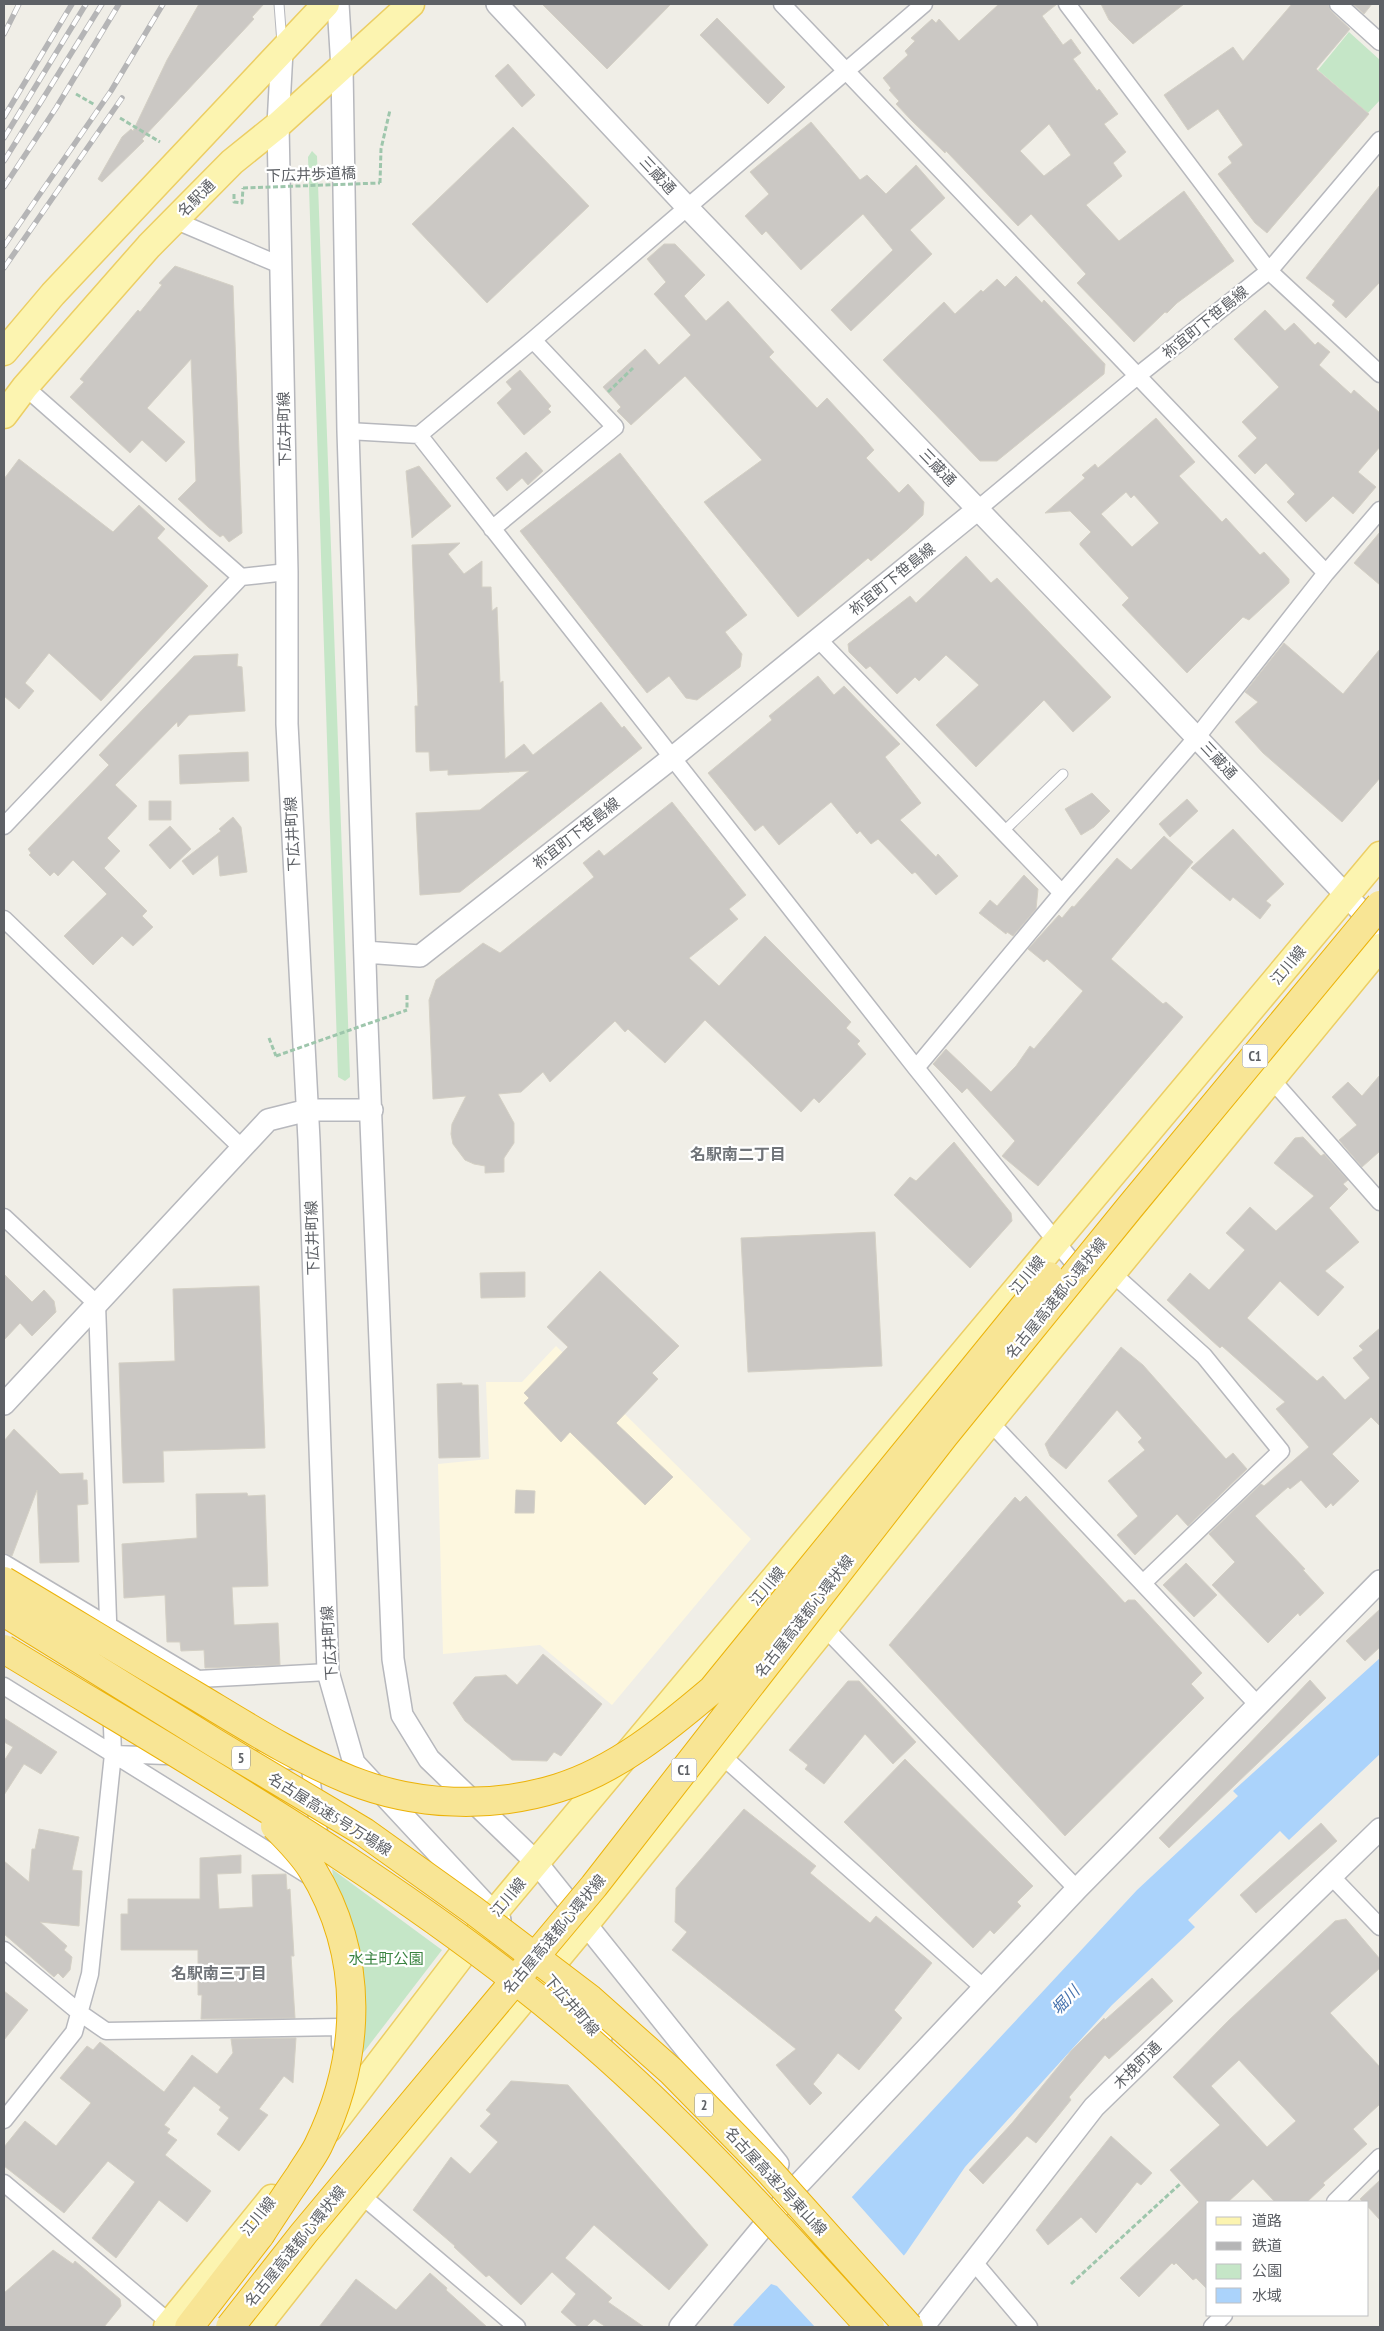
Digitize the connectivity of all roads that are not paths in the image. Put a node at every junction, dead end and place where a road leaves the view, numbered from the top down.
1 (279, 4) edge
2 (326, 4) edge
3 (338, 4) edge
4 (411, 4) edge
5 (497, 4) edge
6 (782, 4) edge
7 (924, 4) edge
8 (1067, 4) edge
9 (1338, 4) edge
10 (1380, 42) edge
11 (282, 51) junction
12 (342, 68) junction
13 (846, 71) junction
14 (278, 126) junction
15 (1380, 140) edge
16 (687, 207) junction
17 (174, 220) junction
18 (280, 265) junction
19 (1269, 271) junction
20 (533, 340) junction
21 (4, 352) edge
22 (1380, 374) edge
23 (1136, 377) junction
24 (25, 387) junction
25 (4, 415) edge
26 (348, 431) junction
27 (419, 435) junction
28 (978, 509) junction
29 (1380, 510) edge
30 (492, 529) junction
31 (287, 572) junction
32 (1326, 573) junction
33 (241, 577) junction
34 (818, 639) junction
35 (1197, 737) junction
36 (672, 758) junction
37 (1063, 774) dead end
38 (4, 826) edge
39 (1003, 832) junction
40 (1380, 854) edge
41 (1062, 893) junction
42 (1346, 896) junction
43 (1380, 905) edge
44 (4, 919) edge
45 (1380, 931) edge
46 (1380, 947) edge
47 (365, 952) junction
48 (916, 1068) junction
49 (1272, 1080) junction
50 (308, 1110) junction
51 (372, 1110) junction
52 (242, 1148) junction
53 (1380, 1202) edge
54 (1130, 1207) junction
55 (4, 1217) edge
56 (1055, 1242) junction
57 (1105, 1282) junction
58 (96, 1304) junction
59 (4, 1404) edge
60 (990, 1422) junction
61 (4, 1563) edge
62 (4, 1581) edge
63 (1380, 1581) edge
64 (1143, 1583) junction
65 (4, 1612) edge
66 (108, 1625) junction
67 (824, 1627) junction
68 (4, 1648) edge
69 (4, 1663) edge
70 (328, 1672) junction
71 (4, 1686) edge
72 (1257, 1704) junction
73 (113, 1754) junction
74 (721, 1755) junction
75 (309, 1762) junction
76 (354, 1763) junction
77 (1380, 1829) edge
78 (536, 1862) junction
79 (1331, 1876) junction
80 (327, 1887) junction
81 (1077, 1889) junction
82 (484, 1912) junction
83 (585, 1925) junction
84 (1380, 1927) edge
85 (457, 1935) joint
86 (4, 1950) edge
87 (543, 1973) junction
88 (984, 1988) junction
89 (80, 2013) junction
90 (340, 2027) junction
91 (338, 2117) junction
92 (4, 2120) edge
93 (1380, 2157) edge
94 (4, 2183) edge
95 (796, 2187) junction
96 (361, 2195) junction
97 (1337, 2201) edge
98 (764, 2224) junction
99 (973, 2261) junction
100 (1223, 2316) edge
101 (175, 2326) edge
102 (230, 2327) edge
103 (258, 2327) edge
104 (517, 2327) edge
105 (680, 2327) edge
106 (854, 2327) edge
107 (870, 2327) edge
108 (909, 2327) edge
109 (923, 2327) edge
110 (1029, 2327) edge
111 (1212, 2327) edge

1 - 11 lane
2 - 11 main road
3 - 12 street
4 - 12 main road, 名駅通
5 - 16 street, 三蔵通
6 - 13 street
7 - 13 street
8 - 19 street
9 - 10 street
11 - 14 street, 下広井町線
11 - 21 main road
12 - 14 main road, 名駅通
12 - 26 street
13 - 16 street
13 - 23 street
14 - 17 main road, 名駅通
14 - 18 street, 下広井町線
15 - 19 street, 祢宜町下笹島線
16 - 20 street
16 - 28 street, 三蔵通
17 - 18 street
17 - 24 main road, 名駅通
18 - 31 street, 下広井町線
19 - 22 street
19 - 23 street, 祢宜町下笹島線
20 - 27 street
20 - 30 street
23 - 28 street, 祢宜町下笹島線
23 - 32 street
24 - 25 main road, 名駅通
24 - 33 street
26 - 27 street
26 - 47 street
27 - 30 street
28 - 34 street, 祢宜町下笹島線
28 - 35 street, 三蔵通
29 - 32 street
30 - 36 street
31 - 33 street
31 - 50 street, 下広井町線
32 - 35 street
33 - 38 street
34 - 36 street, 祢宜町下笹島線
34 - 39 street
35 - 41 street
35 - 42 street, 三蔵通
36 - 47 street, 祢宜町下笹島線
36 - 48 street
37 - 39 lane
39 - 41 street
40 - 42 main road, 江川線
41 - 48 street
42 - 45 street, 三蔵通
42 - 56 main road, 江川線
43 - 54 highway, 名古屋高速都心環状線 / C1, bridge
44 - 52 street
46 - 49 main road
47 - 51 street
48 - 56 street
49 - 53 street
49 - 57 main road
50 - 51 street
50 - 52 street
50 - 70 street, 下広井町線
51 - 78 street
52 - 58 street
54 - 62 highway, bridge
54 - 102 highway, 名古屋高速都心環状線 / C1, bridge
55 - 58 street
56 - 57 street
56 - 78 main road, 江川線
57 - 60 main road
57 - 64 street
58 - 59 street
58 - 66 street
60 - 64 street
60 - 67 main road
61 - 66 street
63 - 72 street
64 - 72 street
65 - 82 highway, 名古屋高速5号万場線 / 5, bridge
66 - 70 street
66 - 73 street
67 - 74 main road
67 - 81 street
68 - 85 highway, 名古屋高速5号万場線 / 5, bridge
69 - 101 highway, bridge
70 - 76 street, 下広井町線
71 - 73 street
72 - 81 street
73 - 75 street
73 - 80 street
73 - 89 street
74 - 83 main road
74 - 88 street
75 - 76 street
75 - 80 street
76 - 82 street, 下広井町線
77 - 79 street, 木挽町通
78 - 82 main road, 江川線
78 - 83 street
79 - 84 street
79 - 99 street, 木挽町通
80 - 90 street
81 - 88 street
82 - 87 street, 下広井町線
82 - 91 main road, 江川線
82 - 108 highway, 名古屋高速2号東山線 / 2, bridge
83 - 87 main road
83 - 95 street
85 - 107 highway, 名古屋高速2号東山線 / 2, bridge
86 - 89 street
87 - 96 main road
87 - 98 street, 下広井町線
88 - 95 street
89 - 90 street
89 - 92 street
90 - 91 street
91 - 101 main road, 江川線
93 - 97 street
94 - 101 street
95 - 98 street
95 - 109 street
96 - 103 main road
96 - 104 street
98 - 105 street
98 - 106 street, 下広井町線
99 - 109 street, 木挽町通
99 - 110 street
100 - 111 street

